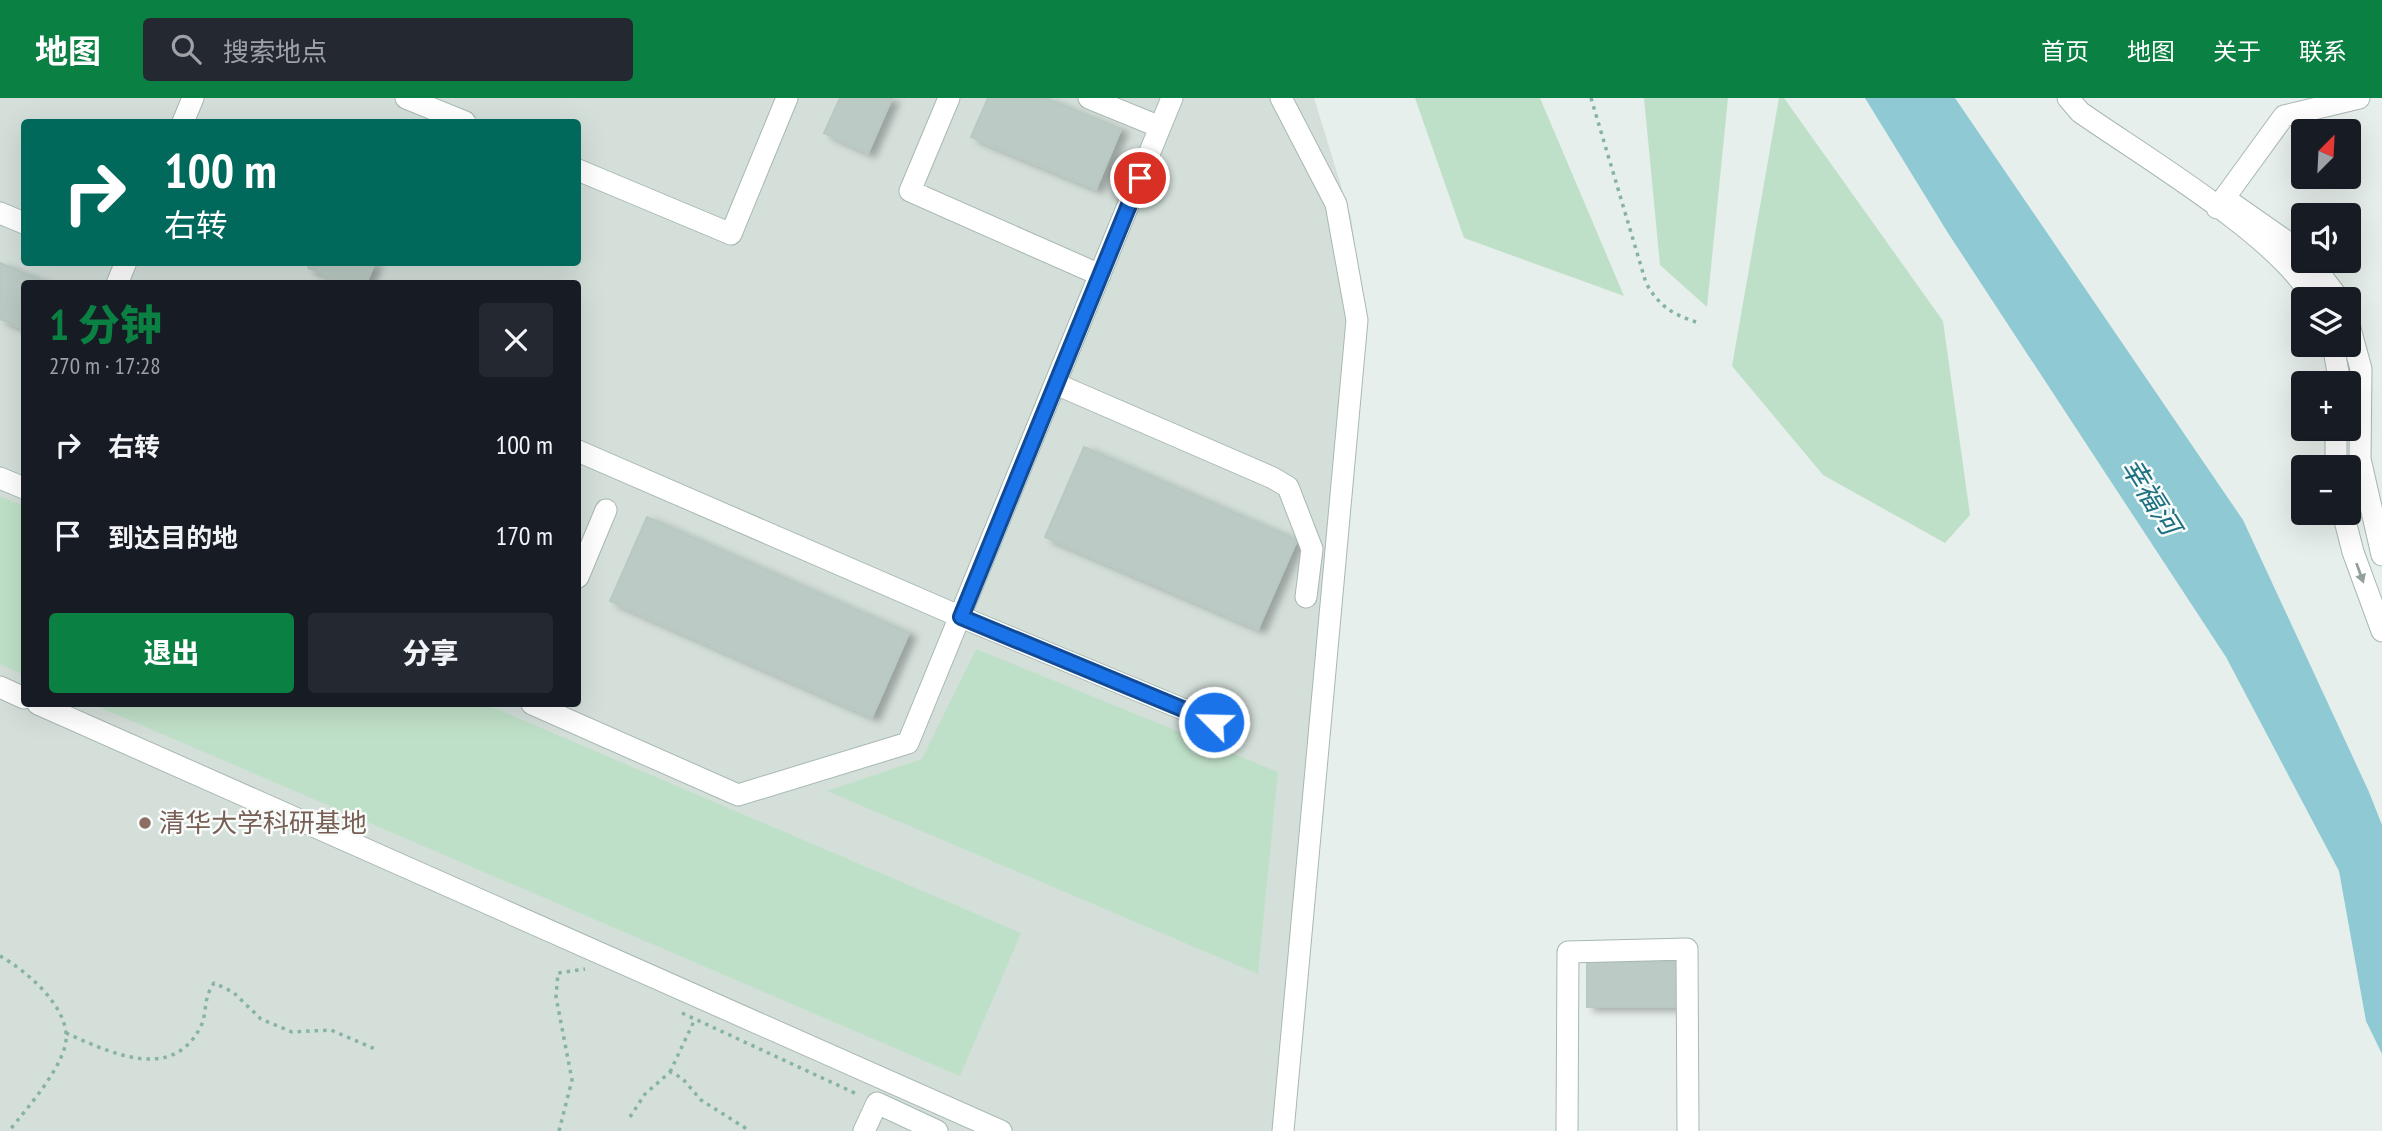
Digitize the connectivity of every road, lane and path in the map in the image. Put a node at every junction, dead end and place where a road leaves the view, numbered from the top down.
1 (193, 98) edge
2 (406, 98) edge
3 (787, 98) edge
4 (949, 98) edge
5 (1089, 98) edge
6 (1172, 98) edge
7 (1281, 98) edge
8 (1591, 98) edge
9 (2068, 98) edge
10 (2087, 98) edge
11 (2359, 98) edge
12 (2282, 107) edge
13 (184, 119) edge
14 (458, 119) edge
15 (1160, 127) junction
16 (581, 171) edge
17 (2221, 203) junction
18 (0, 213) edge
19 (21, 222) edge
20 (2291, 246) edge
21 (2318, 273) edge
22 (1100, 275) junction
23 (2303, 287) edge
24 (2330, 287) edge
25 (1696, 322) dead end
26 (2358, 357) edge
27 (1056, 384) junction
28 (2364, 406) edge
29 (581, 452) edge
30 (0, 478) edge
31 (21, 487) edge
32 (606, 510) dead end
33 (2346, 525) edge
34 (2382, 555) edge
35 (581, 570) edge
36 (1306, 597) dead end
37 (961, 617) junction
38 (2382, 631) edge
39 (0, 687) edge
40 (21, 697) edge
41 (45, 707) edge
42 (539, 707) edge
43 (1214, 722) dead end
44 (0, 956) edge
45 (586, 969) dead end
46 (670, 1008) dead end
47 (695, 1019) junction
48 (66, 1033) junction
49 (375, 1049) dead end
50 (670, 1072) junction
51 (877, 1103) junction
52 (630, 1117) dead end
53 (9, 1131) edge
54 (559, 1131) edge
55 (750, 1131) edge
56 (864, 1131) edge
57 (937, 1131) edge
58 (1001, 1131) edge
59 (1283, 1131) edge
60 (1567, 1131) edge
61 (1688, 1131) edge

1 - 13 street
2 - 14 street
3 - 16 street
4 - 22 street
5 - 15 street
6 - 15 street
7 - 59 street
8 - 25 path
9 - 17 street
10 - 17 street
11 - 12 street
12 - 17 street
15 - 22 street
17 - 20 street
17 - 23 street
18 - 19 street
21 - 24 street
22 - 27 street
26 - 28 street
27 - 36 street
27 - 37 street
28 - 34 street
29 - 37 street
30 - 31 street
32 - 35 street
33 -> 38 street
37 - 42 street
37 - 43 street
39 - 40 street
41 - 58 street
44 - 48 path
45 - 54 path
46 - 47 path
47 - 50 path
47 - 51 path
48 - 49 path
48 - 53 path
50 - 52 path
50 - 55 path
51 - 56 street
51 - 57 street
60 - 61 street

